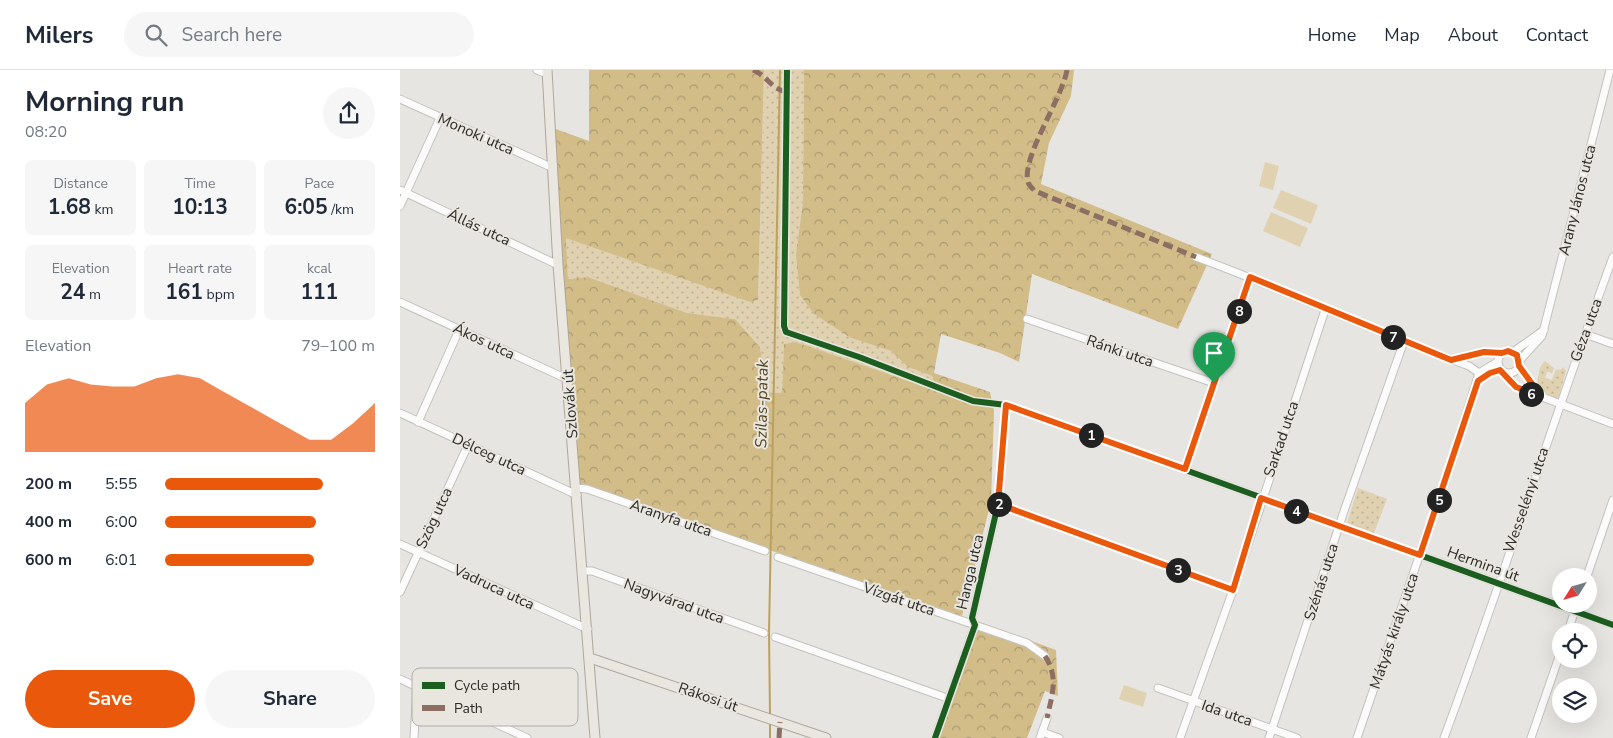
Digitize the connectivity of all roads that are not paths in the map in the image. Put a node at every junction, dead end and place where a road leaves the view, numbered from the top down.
1 (537, 70) edge
2 (1610, 70) edge
3 (547, 72) edge
4 (400, 99) edge
5 (440, 118) junction
6 (553, 168) junction
7 (403, 191) edge
8 (400, 206) edge
9 (1196, 257) dead end
10 (1613, 257) edge
11 (558, 265) junction
12 (1250, 277) junction
13 (400, 302) edge
14 (1325, 310) junction
15 (1027, 319) dead end
16 (459, 330) junction
17 (1544, 330) junction
18 (1585, 334) junction
19 (1404, 341) junction
20 (1613, 344) edge
21 (1513, 352) junction
22 (1502, 353) junction
23 (1479, 355) junction
24 (1451, 360) junction
25 (1497, 361) junction
26 (1520, 363) junction
27 (1502, 372) junction
28 (1480, 373) junction
29 (569, 380) junction
30 (1478, 381) junction
31 (1214, 383) junction
32 (1541, 396) junction
33 (1560, 403) junction
34 (1006, 405) joint
35 (400, 413) edge
36 (418, 422) junction
37 (1613, 424) edge
38 (468, 445) junction
39 (1185, 469) junction
40 (577, 492) junction
41 (1261, 498) junction
42 (1613, 500) edge
43 (998, 504) junction
44 (1340, 526) junction
45 (400, 544) edge
46 (765, 551) dead end
47 (418, 552) junction
48 (1420, 555) junction
49 (778, 557) dead end
50 (1590, 568) edge
51 (583, 571) junction
52 (1498, 582) junction
53 (1233, 590) junction
54 (400, 592) edge
55 (1552, 600) edge
56 (1587, 613) edge
57 (975, 625) junction
58 (1613, 625) edge
59 (588, 629) junction
60 (764, 633) dead end
61 (775, 637) dead end
62 (1045, 656) dead end
63 (590, 658) junction
64 (1555, 668) edge
65 (400, 679) edge
66 (412, 685) edge
67 (1158, 688) dead end
68 (947, 698) junction
69 (1193, 701) junction
70 (1047, 718) dead end
71 (500, 726) edge
72 (1272, 729) junction
73 (1041, 735) edge
74 (526, 738) edge
75 (595, 738) edge
76 (826, 738) edge
77 (935, 738) edge
78 (1059, 738) edge
79 (1180, 738) edge
80 (1269, 738) edge
81 (1297, 738) edge
82 (1357, 738) edge
83 (1444, 738) edge
84 (1531, 738) edge

1 - 3 street
2 - 17 street, Arany János utca
3 - 6 main road, Szlovák út
4 - 5 street, Monoki utca
5 - 6 street, Monoki utca
5 - 7 street
6 - 11 main road, Szlovák út
7 - 8 street
7 - 11 street, Állás utca
9 - 12 street
10 - 18 street, Géza utca
11 - 29 main road, Szlovák út
12 - 14 street
12 - 31 street
13 - 16 street, Ákos utca
14 - 19 street
14 - 41 street, Sarkad utca
15 - 31 street, Ránki utca
16 - 29 street, Ákos utca
16 - 36 street
17 - 21 street
17 - 26 street, Arany János utca
18 - 20 street
18 - 33 street, Géza utca
19 - 24 street
19 - 44 street, Szénás utca
21 - 22 street
21 - 26 street
22 - 23 street
22 - 25 street
23 - 24 street
23 - 25 street
24 - 28 street
25 - 27 street
25 - 28 street
26 - 27 street
26 - 32 street
27 - 30 street
27 - 32 street
28 - 30 street, Mátyás király utca
29 - 40 main road, Szlovák út
30 - 48 street, Mátyás király utca
31 - 39 street
32 - 33 street
33 - 37 street
33 - 52 street, Wesselényi utca
34 - 39 street, Hermina út
34 - 43 street, Hanga utca
35 - 36 street, Délceg utca
36 - 38 street, Délceg utca
38 - 40 street, Délceg utca
38 - 47 street, Szög utca
39 - 41 street, Hermina út
40 - 46 street, Aranyfa utca
40 - 51 main road, Szlovák út
41 - 44 street, Hermina út
41 - 53 street, Sarkad utca
42 - 50 street
43 - 53 street
43 - 57 street, Hanga utca
44 - 48 street, Hermina út
44 - 72 street, Szénás utca
45 - 47 street, Vadruca utca
47 - 54 street, Szög utca
47 - 59 street, Vadruca utca
48 - 52 street, Hermina út
48 - 82 street, Mátyás király utca
49 - 57 street, Vízgát utca
51 - 59 main road, Szlovák út
51 - 60 street, Nagyvárad utca
52 - 55 street, Hermina út
52 - 83 street, Wesselényi utca
53 - 69 street, Sarkad utca
56 - 58 street, Hermina út
57 - 62 street, Vízgát utca
57 - 68 street, Hanga utca
59 - 63 main road, Szlovák út
61 - 68 street
63 - 75 main road, Szlovák út
63 - 76 main road, Rákosi út
64 - 84 street
65 - 66 street
67 - 69 street, Ida utca
68 - 77 street, Hanga utca
69 - 72 street, Ida utca
69 - 79 street, Sarkad utca
70 - 73 street
71 - 74 street
72 - 80 street, Szénás utca
72 - 81 street, Ida utca
73 - 78 street

